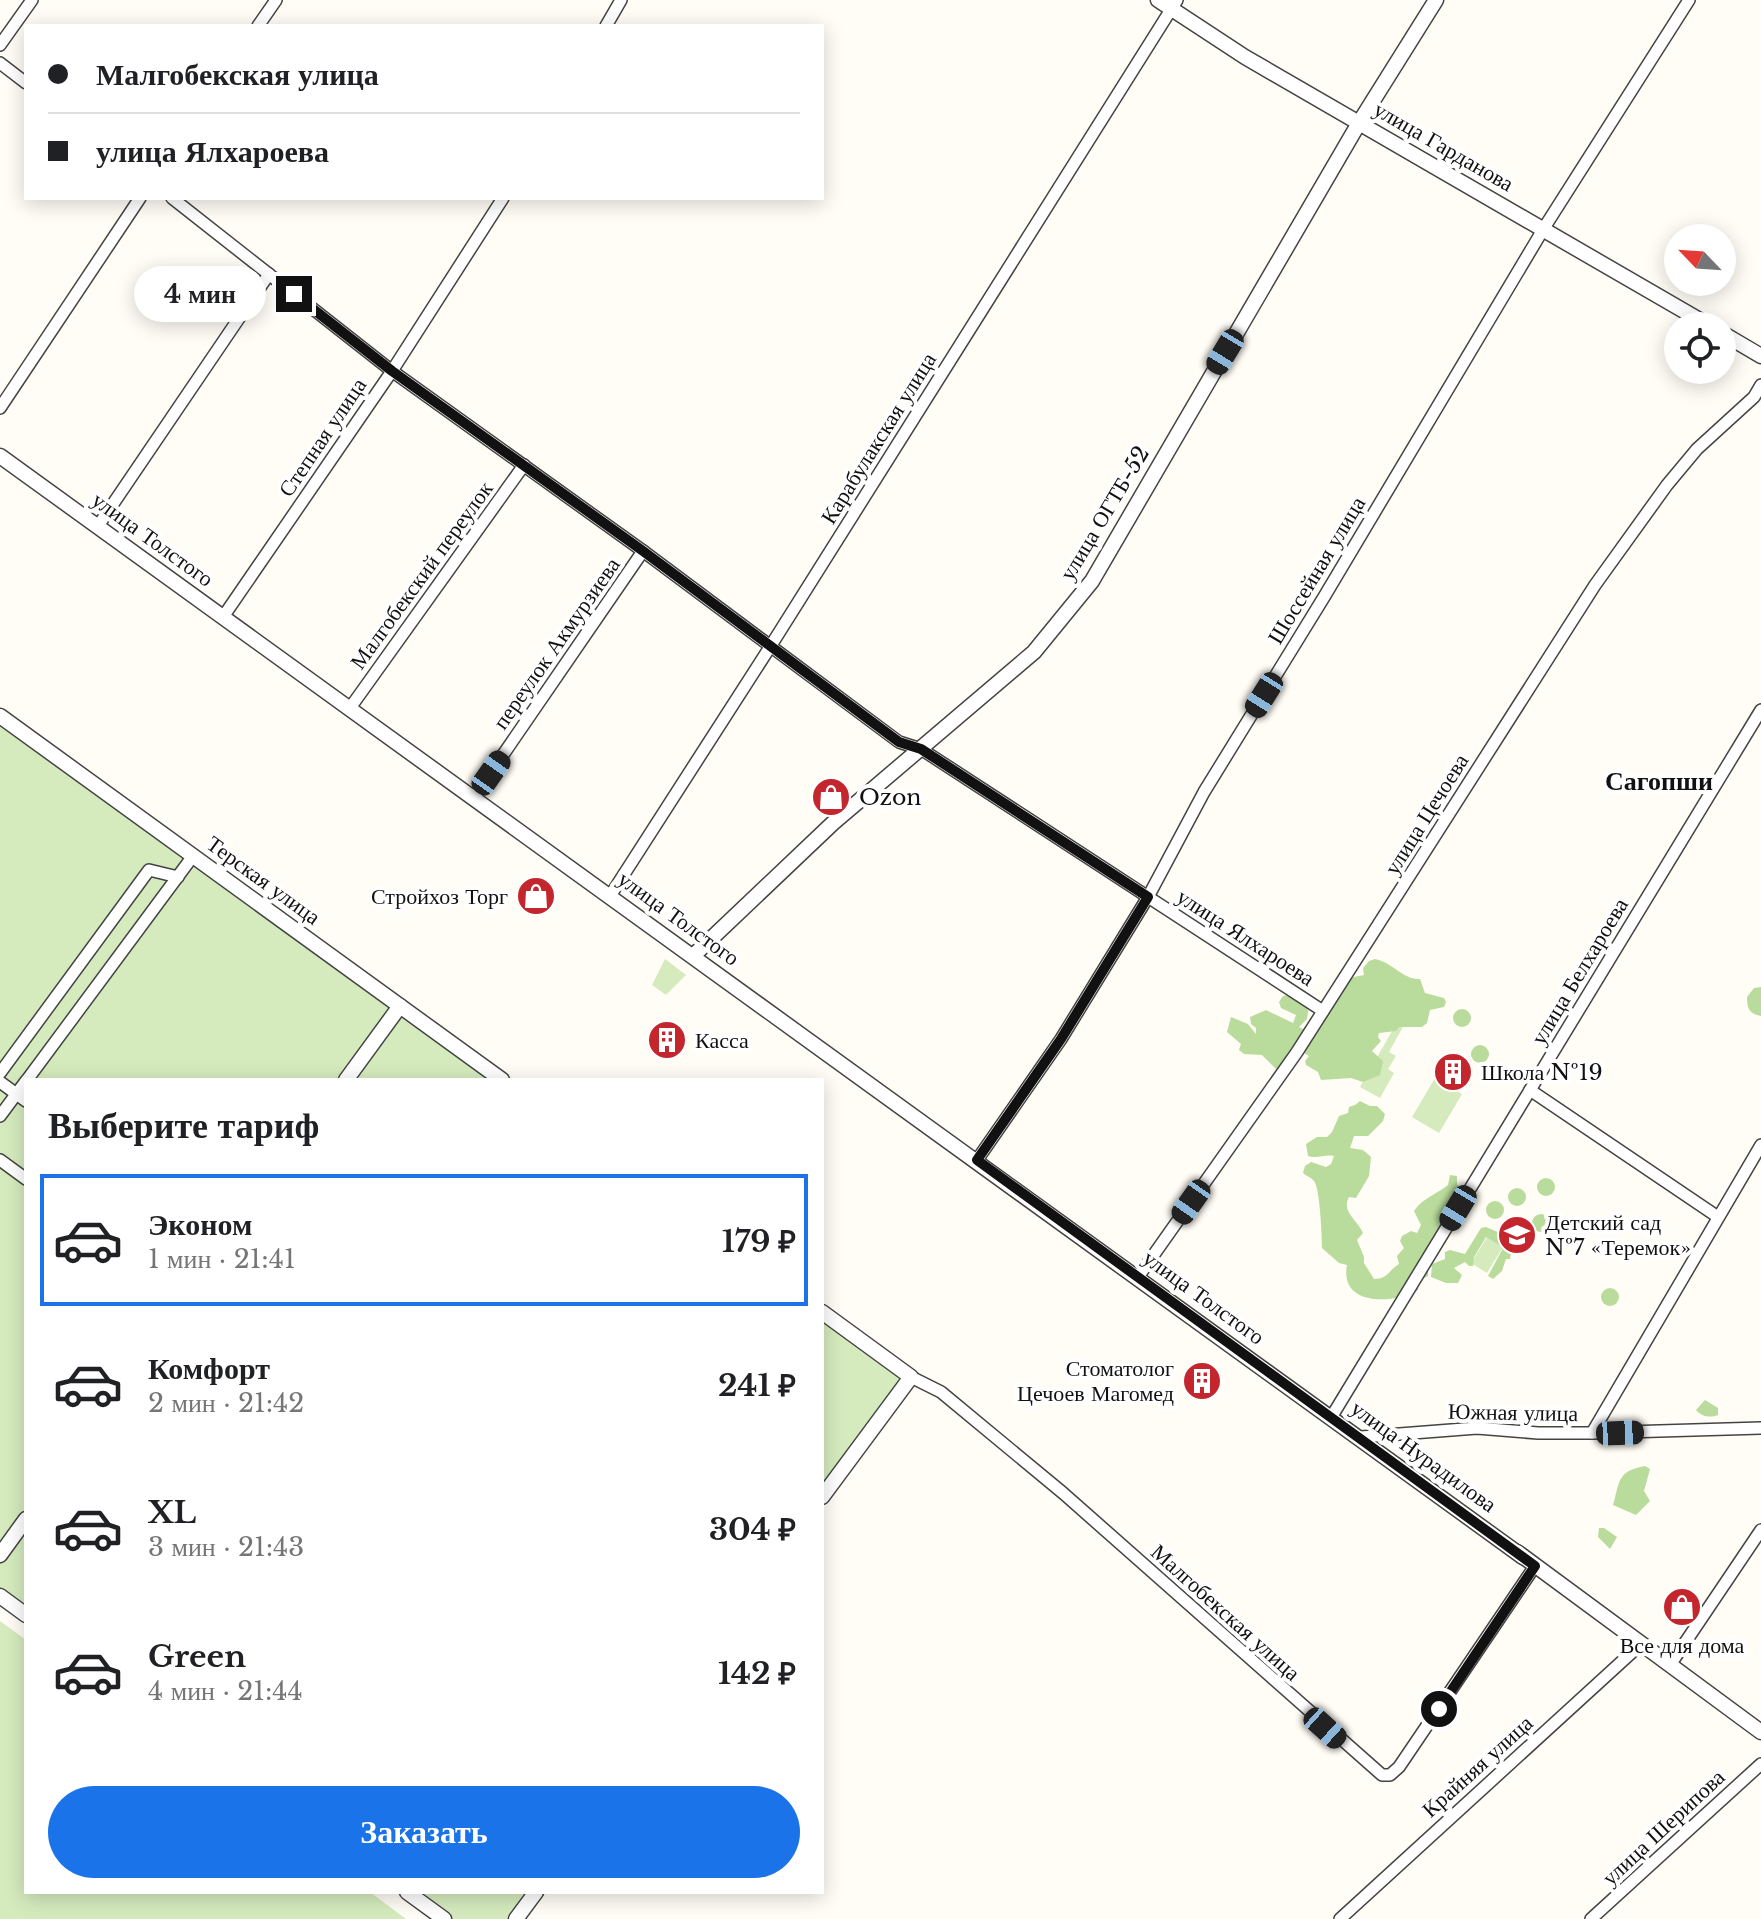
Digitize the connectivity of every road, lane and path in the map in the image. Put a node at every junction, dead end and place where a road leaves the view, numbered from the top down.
1 (32, 0) edge
2 (276, 0) edge
3 (621, 0) edge
4 (1158, 0) edge
5 (1436, 0) edge
6 (1689, 0) edge
7 (1174, 4) edge
8 (259, 24) edge
9 (607, 24) edge
10 (0, 45) edge
11 (0, 63) edge
12 (24, 81) edge
13 (1359, 123) junction
14 (139, 200) edge
15 (175, 200) edge
16 (502, 200) edge
17 (1544, 228) junction
18 (269, 274) junction
19 (1686, 312) edge
20 (1736, 341) edge
21 (1761, 356) edge
22 (392, 371) junction
23 (1761, 385) edge
24 (0, 408) edge
25 (0, 456) edge
26 (524, 465) junction
27 (98, 526) junction
28 (643, 551) junction
29 (223, 617) junction
30 (770, 647) junction
31 (350, 708) junction
32 (1761, 710) edge
33 (0, 716) edge
34 (921, 749) junction
35 (474, 797) junction
36 (193, 856) junction
37 (178, 877) junction
38 (610, 896) junction
39 (1148, 897) junction
40 (694, 955) junction
41 (400, 1006) junction
42 (1323, 1011) junction
43 (0, 1073) edge
44 (27, 1078) edge
45 (347, 1078) edge
46 (499, 1078) edge
47 (0, 1082) edge
48 (1530, 1090) junction
49 (21, 1098) edge
50 (0, 1116) edge
51 (1761, 1145) edge
52 (0, 1160) edge
53 (977, 1160) junction
54 (24, 1178) edge
55 (1718, 1217) junction
56 (1138, 1277) junction
57 (824, 1313) edge
58 (911, 1377) junction
59 (1332, 1416) junction
60 (1761, 1428) edge
61 (1592, 1433) junction
62 (1361, 1437) junction
63 (824, 1494) edge
64 (24, 1522) edge
65 (1761, 1530) edge
66 (0, 1555) edge
67 (1529, 1561) junction
68 (0, 1596) edge
69 (24, 1614) edge
70 (1641, 1644) junction
71 (1670, 1665) junction
72 (1761, 1732) edge
73 (1761, 1764) edge
74 (410, 1894) edge
75 (535, 1894) edge
76 (444, 1919) edge
77 (516, 1919) edge
78 (1340, 1919) edge
79 (1591, 1919) edge

1 - 10 street
2 - 8 street
3 - 9 street
4 - 7 street, улица Гарданова
5 - 13 street, улица ОГТБ-52
6 - 17 street, Шоссейная улица
7 - 13 street, улица Гарданова
7 - 30 street, Карабулакская улица
11 - 12 street
13 - 17 street, улица Гарданова
13 - 34 street, улица ОГТБ-52
14 - 24 street
15 - 18 street, улица Ялхароева
16 - 22 street, Степная улица
17 - 19 street, улица Гарданова
17 - 39 street, Шоссейная улица
18 - 22 street, улица Ялхароева
18 - 27 street
20 - 21 street
22 - 26 street, улица Ялхароева
22 - 29 street, Степная улица
23 - 42 street, улица Цечоева
25 - 27 street, улица Толстого
26 - 28 street, улица Ялхароева
26 - 31 street, Малгобекский переулок
27 - 29 street, улица Толстого
28 - 30 street, улица Ялхароева
28 - 35 street, переулок Акмурзиева
29 - 31 street, улица Толстого
30 - 34 street, улица Ялхароева
30 - 38 street, Карабулакская улица
31 - 35 street, улица Толстого
32 - 48 street, улица Белхароева
33 - 36 street, Терская улица
34 - 39 street, улица Ялхароева
34 - 40 street, улица ОГТБ-52
35 - 38 street, улица Толстого
36 - 37 street
36 - 41 street, Терская улица
37 - 43 street
37 - 44 street
38 - 40 street, улица Толстого
39 - 42 street, улица Ялхароева
39 - 53 street, Шоссейная улица
40 - 53 street, улица Толстого
41 - 45 street
41 - 46 street, Терская улица
42 - 56 street, улица Цечоева
47 - 49 street
48 - 55 street
48 - 59 street, улица Белхароева
49 - 50 street
51 - 55 street
52 - 54 street
53 - 56 street, улица Толстого
55 - 61 street
56 - 59 street, улица Толстого
57 - 58 street
58 - 63 street
58 - 67 street, Малгобекская улица
59 - 62 street, улица Нурадилова
59 - 67 street, улица Нурадилова
60 - 61 street, Южная улица
61 - 62 street, Южная улица
62 - 67 street, улица Нурадилова
64 - 66 street
65 - 71 street
67 - 70 street, улица Нурадилова
68 - 69 street
70 - 71 street, улица Нурадилова
70 - 78 street, Крайняя улица
71 - 72 street, улица Нурадилова
73 - 79 street, улица Шерипова
74 - 76 street
75 - 77 street

